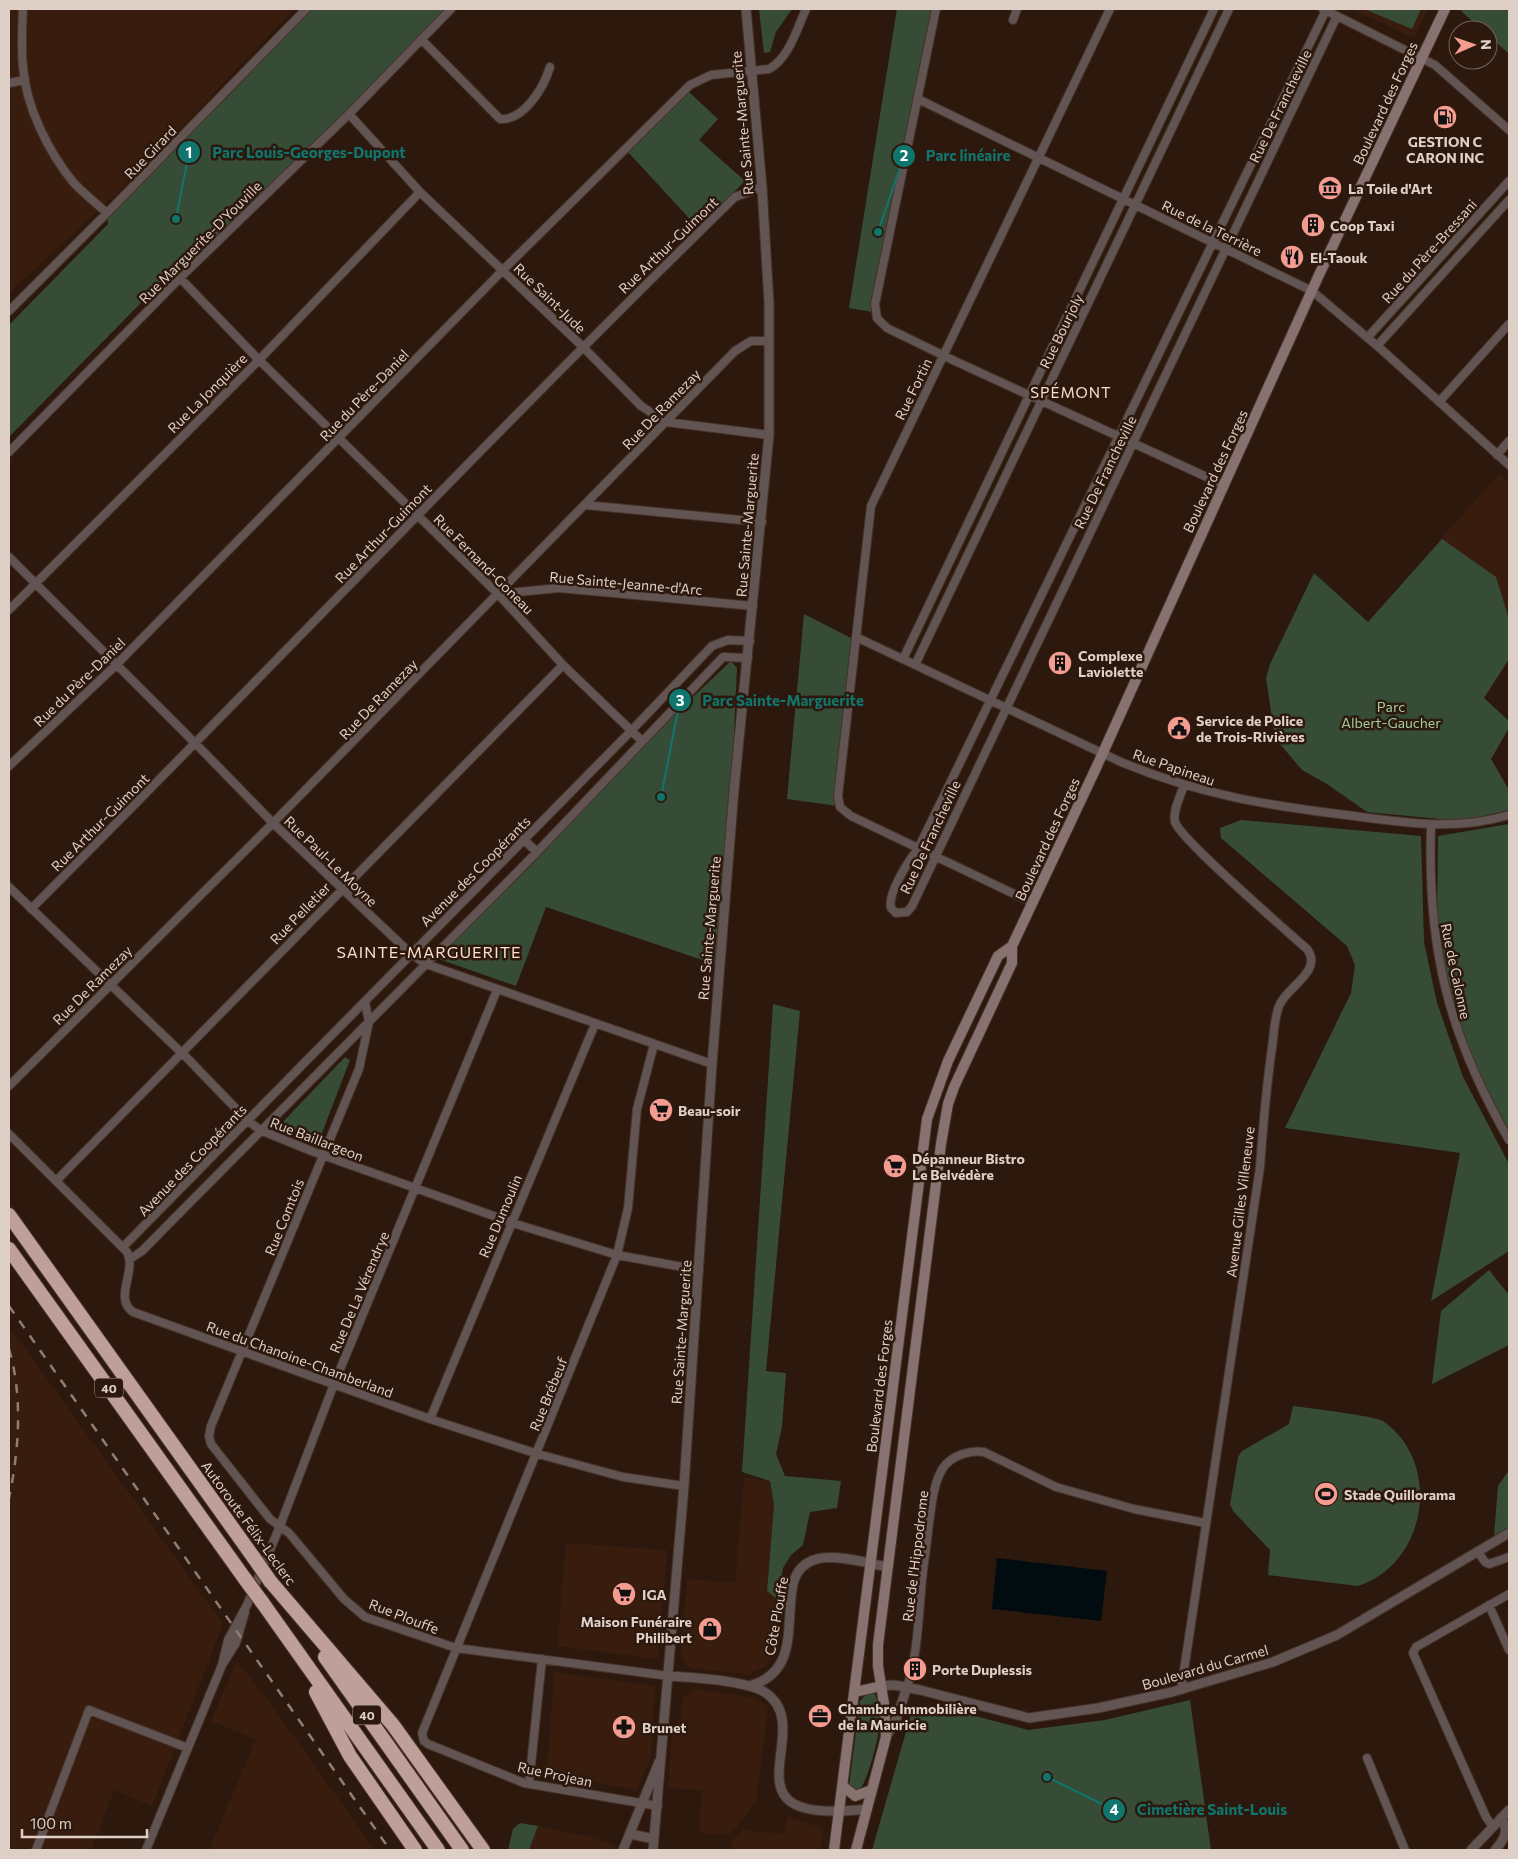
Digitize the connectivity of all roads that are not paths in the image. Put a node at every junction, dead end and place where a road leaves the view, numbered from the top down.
1 (23, 9) edge
2 (306, 9) edge
3 (451, 9) edge
4 (746, 9) edge
5 (806, 9) edge
6 (936, 9) edge
7 (1017, 9) edge
8 (1110, 9) edge
9 (1214, 9) edge
10 (1228, 9) edge
11 (1445, 9) edge
12 (1325, 10) edge
13 (1337, 16) junction
14 (1013, 20) dead end
15 (421, 39) junction
16 (1422, 57) junction
17 (550, 67) dead end
18 (752, 71) junction
19 (25, 80) junction
20 (9, 83) edge
21 (918, 99) junction
22 (349, 114) junction
23 (1509, 130) edge
24 (1038, 158) junction
25 (1509, 181) edge
26 (762, 187) junction
27 (420, 192) junction
28 (1123, 199) junction
29 (1509, 200) edge
30 (1135, 205) junction
31 (107, 213) junction
32 (1213, 243) junction
33 (1225, 249) junction
34 (503, 270) junction
35 (180, 278) junction
36 (1312, 291) junction
37 (9, 311) edge
38 (1509, 324) edge
39 (1368, 337) junction
40 (769, 341) junction
41 (582, 346) junction
42 (1377, 346) junction
43 (943, 356) junction
44 (258, 360) junction
45 (1029, 395) junction
46 (1041, 401) junction
47 (1438, 402) junction
48 (666, 422) junction
49 (768, 436) junction
50 (340, 437) junction
51 (1118, 437) junction
52 (1509, 441) edge
53 (1132, 444) junction
54 (9, 452) edge
55 (1497, 455) junction
56 (1509, 465) edge
57 (1224, 485) junction
58 (585, 504) junction
59 (418, 515) junction
60 (762, 522) junction
61 (9, 558) edge
62 (34, 584) junction
63 (498, 594) junction
64 (753, 606) junction
65 (9, 610) edge
66 (856, 637) junction
67 (750, 641) junction
68 (748, 658) junction
69 (903, 659) junction
70 (116, 665) junction
71 (563, 665) junction
72 (915, 665) junction
73 (990, 700) junction
74 (1006, 707) junction
75 (632, 730) junction
76 (642, 741) junction
77 (196, 744) junction
78 (1103, 754) junction
79 (9, 766) edge
80 (1184, 785) junction
81 (1509, 815) edge
82 (273, 823) junction
83 (1431, 826) junction
84 (523, 840) junction
85 (918, 849) junction
86 (537, 852) junction
87 (934, 857) junction
88 (9, 887) edge
89 (341, 889) junction
90 (1033, 903) junction
91 (30, 909) junction
92 (1012, 946) junction
93 (411, 954) junction
94 (426, 964) junction
95 (110, 984) junction
96 (497, 990) junction
97 (365, 1002) junction
98 (369, 1022) junction
99 (595, 1024) junction
100 (654, 1044) junction
101 (180, 1053) junction
102 (712, 1064) junction
103 (9, 1086) edge
104 (247, 1120) junction
105 (260, 1130) junction
106 (925, 1131) junction
107 (9, 1134) edge
108 (943, 1134) junction
109 (1509, 1140) edge
110 (323, 1156) junction
111 (57, 1180) junction
112 (416, 1189) junction
113 (9, 1215) edge
114 (511, 1222) junction
115 (123, 1247) junction
116 (9, 1248) edge
117 (617, 1255) junction
118 (130, 1259) junction
119 (699, 1270) junction
120 (905, 1291) junction
121 (923, 1293) junction
122 (242, 1350) junction
123 (334, 1384) junction
124 (430, 1419) junction
125 (209, 1438) joint
126 (538, 1454) junction
127 (684, 1486) junction
128 (1206, 1523) junction
129 (280, 1526) junction
130 (1509, 1533) edge
131 (1478, 1552) junction
132 (1509, 1557) edge
133 (872, 1564) junction
134 (888, 1567) junction
135 (270, 1581) junction
136 (1509, 1594) edge
137 (1489, 1605) junction
138 (292, 1645) junction
139 (456, 1648) junction
140 (1509, 1650) edge
141 (542, 1659) junction
142 (669, 1676) junction
143 (752, 1685) junction
144 (881, 1686) junction
145 (907, 1687) junction
146 (1181, 1690) junction
147 (855, 1692) junction
148 (886, 1738) junction
149 (424, 1741) joint
150 (188, 1748) junction
151 (662, 1753) junction
152 (1367, 1758) dead end
153 (529, 1784) junction
154 (843, 1786) junction
155 (872, 1790) junction
156 (642, 1804) junction
157 (658, 1806) junction
158 (867, 1810) junction
159 (1509, 1810) edge
160 (840, 1812) junction
161 (1502, 1818) junction
162 (1493, 1826) junction
163 (630, 1834) junction
164 (654, 1839) junction
165 (36, 1850) edge
166 (146, 1850) edge
167 (415, 1850) edge
168 (438, 1850) edge
169 (462, 1850) edge
170 (483, 1850) edge
171 (623, 1850) edge
172 (653, 1850) edge
173 (834, 1850) edge
174 (856, 1850) edge
175 (1405, 1850) edge
176 (1471, 1850) edge
177 (1495, 1850) edge

1 - 19 street
2 - 31 street, Rue Girard
3 - 15 street, Rue Marguerite-D'Youville
4 - 18 street, Rue Sainte-Marguerite
5 - 18 street, Rue du Père-Daniel
6 - 21 street
7 - 14 street
8 - 24 street, Rue Fortin
9 - 28 street, Rue Bourjoly
10 - 30 street, Rue Bourjoly
11 - 16 main road, Boulevard des Forges
12 - 13 street
12 - 32 street, Rue De Francheville
13 - 16 street
13 - 33 street, Rue De Francheville
15 - 17 street
15 - 22 street, Rue Marguerite-D'Youville
16 - 23 street
16 - 36 main road, Boulevard des Forges
18 - 26 street, Rue Sainte-Marguerite
18 - 34 street, Rue du Père-Daniel
19 - 20 street
19 - 31 street
21 - 24 street, Rue de la Terrière
21 - 43 street
22 - 27 street, Rue Saint-Jude
22 - 35 street, Rue Marguerite-D'Youville
24 - 28 street, Rue de la Terrière
24 - 43 street, Rue Fortin
25 - 39 street, Rue du Père-Bressani
26 - 40 street, Rue Sainte-Marguerite
26 - 41 street, Rue Arthur-Guimont
27 - 34 street, Rue Saint-Jude
27 - 44 street, Rue La Jonquière
28 - 30 street, Rue de la Terrière
28 - 45 street, Rue Bourjoly
29 - 42 street, Rue du Père-Bressani
30 - 32 street, Rue de la Terrière
30 - 46 street, Rue Bourjoly
31 - 37 street, Rue Girard
32 - 33 street, Rue de la Terrière
32 - 51 street, Rue De Francheville
33 - 36 street, Rue de la Terrière
33 - 53 street, Rue De Francheville
34 - 41 street, Rue Saint-Jude
34 - 50 street, Rue du Père-Daniel
35 - 44 street, Rue Fernand-Goneau
35 - 54 street, Rue Marguerite-D'Youville
36 - 39 street, Rue de la Terrière
36 - 57 main road, Boulevard des Forges
38 - 47 street
39 - 42 street, Rue de la Terrière
40 - 48 street, Rue De Ramezay
40 - 49 street, Rue Sainte-Marguerite
41 - 48 street, Rue Saint-Jude
41 - 59 street, Rue Arthur-Guimont
42 - 47 street, Rue de la Terrière
43 - 45 street
43 - 66 street, Rue Fortin
44 - 50 street, Rue Fernand-Goneau
44 - 62 street, Rue La Jonquière
45 - 46 street
45 - 69 street, Rue Bourjoly
46 - 51 street
46 - 72 street, Rue Bourjoly
47 - 55 street, Rue de la Terrière
48 - 49 street, Rue Saint-Jude
48 - 58 street, Rue De Ramezay
49 - 60 street, Rue Sainte-Marguerite
50 - 59 street, Rue Fernand-Goneau
50 - 70 street, Rue du Père-Daniel
51 - 53 street
51 - 73 street, Rue De Francheville
52 - 55 street
53 - 57 street
53 - 74 street, Rue De Francheville
55 - 56 street, Rue de la Terrière
57 - 78 main road, Boulevard des Forges
58 - 60 street
58 - 63 street, Rue De Ramezay
59 - 63 street, Rue Fernand-Goneau
59 - 77 street, Rue Arthur-Guimont
60 - 64 street, Rue Sainte-Marguerite
61 - 62 street, Rue Paul-Le Moyne
62 - 65 street, Rue La Jonquière
62 - 70 street, Rue Paul-Le Moyne
63 - 64 street, Rue Sainte-Jeanne-d'Arc
63 - 71 street, Rue Fernand-Goneau
63 - 82 street, Rue De Ramezay
64 - 67 street, Rue Sainte-Marguerite
66 - 69 street, Rue Papineau
66 - 85 street, Rue Fortin
67 - 68 street, Rue Sainte-Marguerite
67 - 75 street, Avenue des Coopérants
68 - 76 street, Avenue des Coopérants
68 - 102 street, Rue Sainte-Marguerite
69 - 72 street, Rue Papineau
70 - 77 street, Rue Paul-Le Moyne
70 - 79 street, Rue du Père-Daniel
71 - 75 street, Rue Fernand-Goneau
71 - 89 street, Rue Pelletier
72 - 73 street, Rue Papineau
73 - 74 street, Rue Papineau
73 - 85 street, Rue De Francheville
74 - 78 street, Rue Papineau
74 - 87 street, Rue De Francheville
75 - 76 street, Rue Fernand-Goneau
75 - 84 street, Avenue des Coopérants
76 - 86 street, Avenue des Coopérants
77 - 82 street, Rue Paul-Le Moyne
77 - 91 street, Rue Arthur-Guimont
78 - 80 street, Rue Papineau
78 - 90 main road, Boulevard des Forges
80 - 83 street, Rue Papineau
80 - 128 street, Avenue Gilles Villeneuve
81 - 83 street, Rue Papineau
82 - 89 street, Rue Paul-Le Moyne
82 - 95 street, Rue De Ramezay
83 - 109 street, Rue de Calonne
84 - 86 street
84 - 93 street, Avenue des Coopérants
85 - 87 street
85 - 87 street, Rue De Francheville
86 - 94 street, Avenue des Coopérants
87 - 90 street
88 - 91 street, Rue Baillargeon
89 - 93 street, Rue Paul-Le Moyne
89 - 101 street, Rue Pelletier
90 - 92 main road, Boulevard des Forges
91 - 95 street, Rue Baillargeon
92 - 106 main road, Boulevard des Forges
92 - 108 main road, Boulevard des Forges
93 - 94 street, Rue Paul-Le Moyne
93 - 97 street, Avenue des Coopérants
94 - 96 street, Rue Paul-Le Moyne
94 - 98 street, Avenue des Coopérants
95 - 101 street, Rue Baillargeon
95 - 103 street, Rue De Ramezay
96 - 99 street, Rue Paul-Le Moyne
96 - 112 street, Rue De La Vérendrye
97 - 98 street, Rue Comtois
97 - 104 street, Avenue des Coopérants
98 - 105 street, Avenue des Coopérants
98 - 110 street, Rue Comtois
99 - 100 street, Rue Paul-Le Moyne
99 - 114 street, Rue Dumoulin
100 - 102 street, Rue Paul-Le Moyne
100 - 117 street, Rue Brébeuf
101 - 104 street, Rue Baillargeon
101 - 111 street, Rue Pelletier
102 - 119 street, Rue Sainte-Marguerite
104 - 105 street, Rue Baillargeon
104 - 115 street, Avenue des Coopérants
105 - 110 street, Rue Baillargeon
105 - 118 street, Avenue des Coopérants
106 - 108 main road
106 - 120 main road, Boulevard des Forges
107 - 111 street
108 - 121 main road, Boulevard des Forges
110 - 112 street, Rue Baillargeon
110 - 122 street, Rue Comtois
111 - 115 street
112 - 114 street, Rue Baillargeon
112 - 123 street, Rue De La Vérendrye
113 - 135 highway, Autoroute Félix-Leclerc / 40, bridge
114 - 117 street, Rue Baillargeon
114 - 124 street, Rue Dumoulin
115 - 118 street
116 - 138 highway, 40, bridge
117 - 119 street, Rue Baillargeon
117 - 126 street, Rue Brébeuf
118 - 122 street, Rue du Chanoine-Chamberland
119 - 127 street, Rue Sainte-Marguerite
120 - 121 main road
120 - 133 main road, Boulevard des Forges
121 - 134 main road, Boulevard des Forges
122 - 123 street, Rue du Chanoine-Chamberland
122 - 125 street, Rue Comtois
123 - 124 street, Rue du Chanoine-Chamberland
123 - 129 street, Rue De La Vérendrye
124 - 126 street, Rue du Chanoine-Chamberland
125 - 129 street, Rue Plouffe
126 - 127 street, Rue du Chanoine-Chamberland
126 - 139 street, Rue Brébeuf
127 - 142 street, Rue Sainte-Marguerite
128 - 145 street, Rue de l'Hippodrome
128 - 146 street, Avenue Gilles Villeneuve
129 - 139 street, Rue Plouffe
129 - 150 street, Rue De La Vérendrye
130 - 131 street, Boulevard du Carmel
131 - 132 street
131 - 146 street, Boulevard du Carmel
133 - 134 street, Côte Plouffe
133 - 143 street, Côte Plouffe
133 - 147 main road, Boulevard des Forges
134 - 144 main road, Boulevard des Forges
135 - 169 highway, Autoroute Félix-Leclerc / 40
135 - 170 highway
136 - 137 street
137 - 140 street
137 - 162 street
138 - 167 highway
138 - 168 highway, 40
139 - 141 street, Rue Plouffe
139 - 149 street, Rue Brébeuf
141 - 142 street, Rue Plouffe
141 - 153 street
142 - 143 street
142 - 151 street, Rue Sainte-Marguerite
143 - 160 street
144 - 145 street, Boulevard du Carmel
144 - 147 main road
144 - 148 main road, Boulevard des Forges
145 - 146 street, Boulevard du Carmel
145 - 148 street
147 - 154 main road, Boulevard des Forges
148 - 155 main road, Boulevard des Forges
149 - 153 street, Rue Projean
150 - 165 street
150 - 166 street, Rue De La Vérendrye
151 - 156 street
151 - 157 street, Rue Sainte-Marguerite
152 - 175 street
153 - 156 street, Rue Projean
154 - 155 main road
154 - 160 main road, Boulevard des Forges
155 - 158 main road, Boulevard des Forges
156 - 157 street, Rue Projean
156 - 163 street
157 - 164 street, Rue Sainte-Marguerite
158 - 160 street
158 - 174 main road, Boulevard des Forges
159 - 161 street
160 - 173 main road, Boulevard des Forges
161 - 162 street
161 - 177 street
162 - 176 street
163 - 164 street
163 - 171 street
164 - 172 street, Rue Sainte-Marguerite

